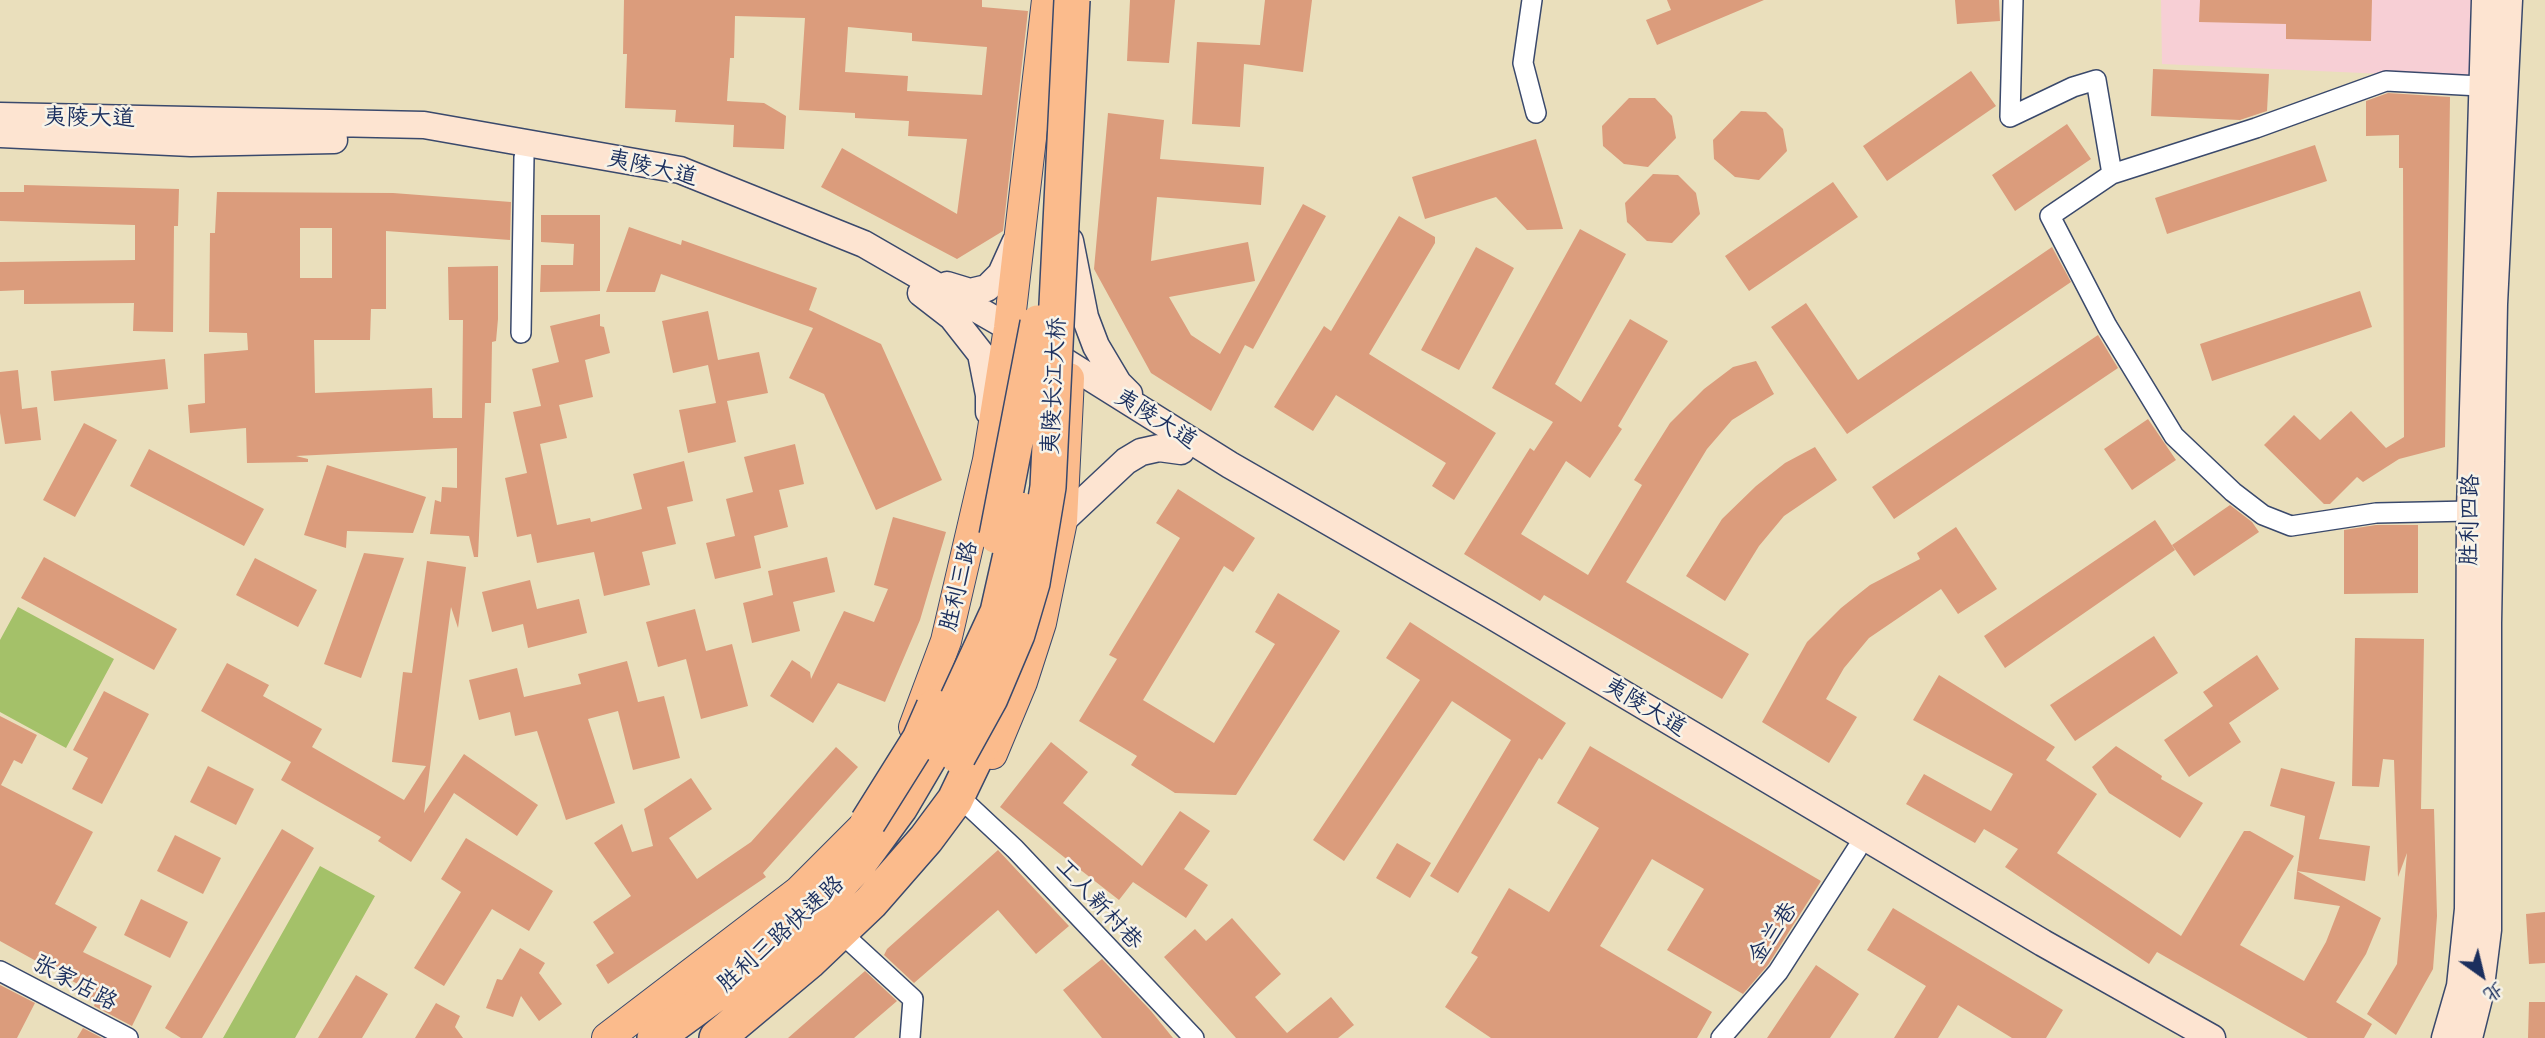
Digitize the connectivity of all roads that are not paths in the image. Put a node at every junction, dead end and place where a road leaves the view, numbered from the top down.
1 (1047, 0) edge
2 (1055, 0) edge
3 (1072, 0) edge
4 (1089, 0) edge
5 (1531, 0) edge
6 (2013, 0) edge
7 (2485, 0) edge
8 (2510, 0) edge
9 (2480, 86) junction
10 (1536, 113) dead end
11 (0, 116) edge
12 (0, 134) edge
13 (524, 157) junction
14 (2112, 174) junction
15 (1021, 225) junction
16 (1070, 241) junction
17 (915, 282) junction
18 (1018, 332) junction
19 (521, 333) dead end
20 (1069, 375) junction
21 (1168, 427) junction
22 (1181, 450) junction
23 (988, 460) junction
24 (2470, 511) junction
25 (1062, 521) junction
26 (1017, 634) junction
27 (948, 750) junction
28 (968, 805) junction
29 (868, 822) junction
30 (1857, 849) junction
31 (850, 941) junction
32 (0, 971) edge
33 (128, 1038) edge
34 (607, 1038) edge
35 (655, 1038) edge
36 (687, 1038) edge
37 (717, 1038) edge
38 (738, 1038) edge
39 (911, 1038) edge
40 (1194, 1038) edge
41 (1721, 1038) edge
42 (2181, 1038) edge
43 (2212, 1038) edge
44 (2445, 1038) edge
45 (2469, 1038) edge

1 - 15 main road, 胜利三路
2 - 18 highway, 夷陵长江大桥
3 - 26 highway, 夷陵长江大桥, bridge
4 - 16 main road
5 - 10 street
6 - 14 street
7 - 9 main road, 胜利四路
8 - 45 main road, 胜利四路
9 - 14 street
9 - 24 main road, 胜利四路
11 - 17 main road, 夷陵大道
12 - 13 main road, 夷陵大道
13 - 17 main road, 夷陵大道
13 - 19 street
14 - 24 street
15 - 17 main road
15 - 18 main road, 胜利三路
16 - 20 main road
16 - 21 main road
17 - 18 main road, 夷陵大道
17 - 23 main road
18 - 20 main road, 夷陵大道
18 - 23 main road, 胜利三路
18 - 27 highway, 夷陵长江大桥, bridge
18 - 29 highway, bridge
20 - 21 main road, 夷陵大道
20 - 22 main road, 夷陵大道
20 - 25 main road
21 - 43 main road, 夷陵大道
22 - 25 main road
22 - 30 main road, 夷陵大道
23 - 29 main road, 胜利三路
24 - 44 main road, 胜利四路
25 - 28 main road
26 - 27 highway, 夷陵长江大桥, bridge
26 - 37 highway, bridge
27 - 35 highway, 胜利三路快速路
27 - 36 highway, 胜利三路快速路
28 - 31 main road
28 - 40 street, 工人新村巷
29 - 34 main road, 胜利三路
30 - 41 street, 金兰巷
30 - 42 main road, 夷陵大道
31 - 38 main road
31 - 39 street
32 - 33 street, 张家店路

